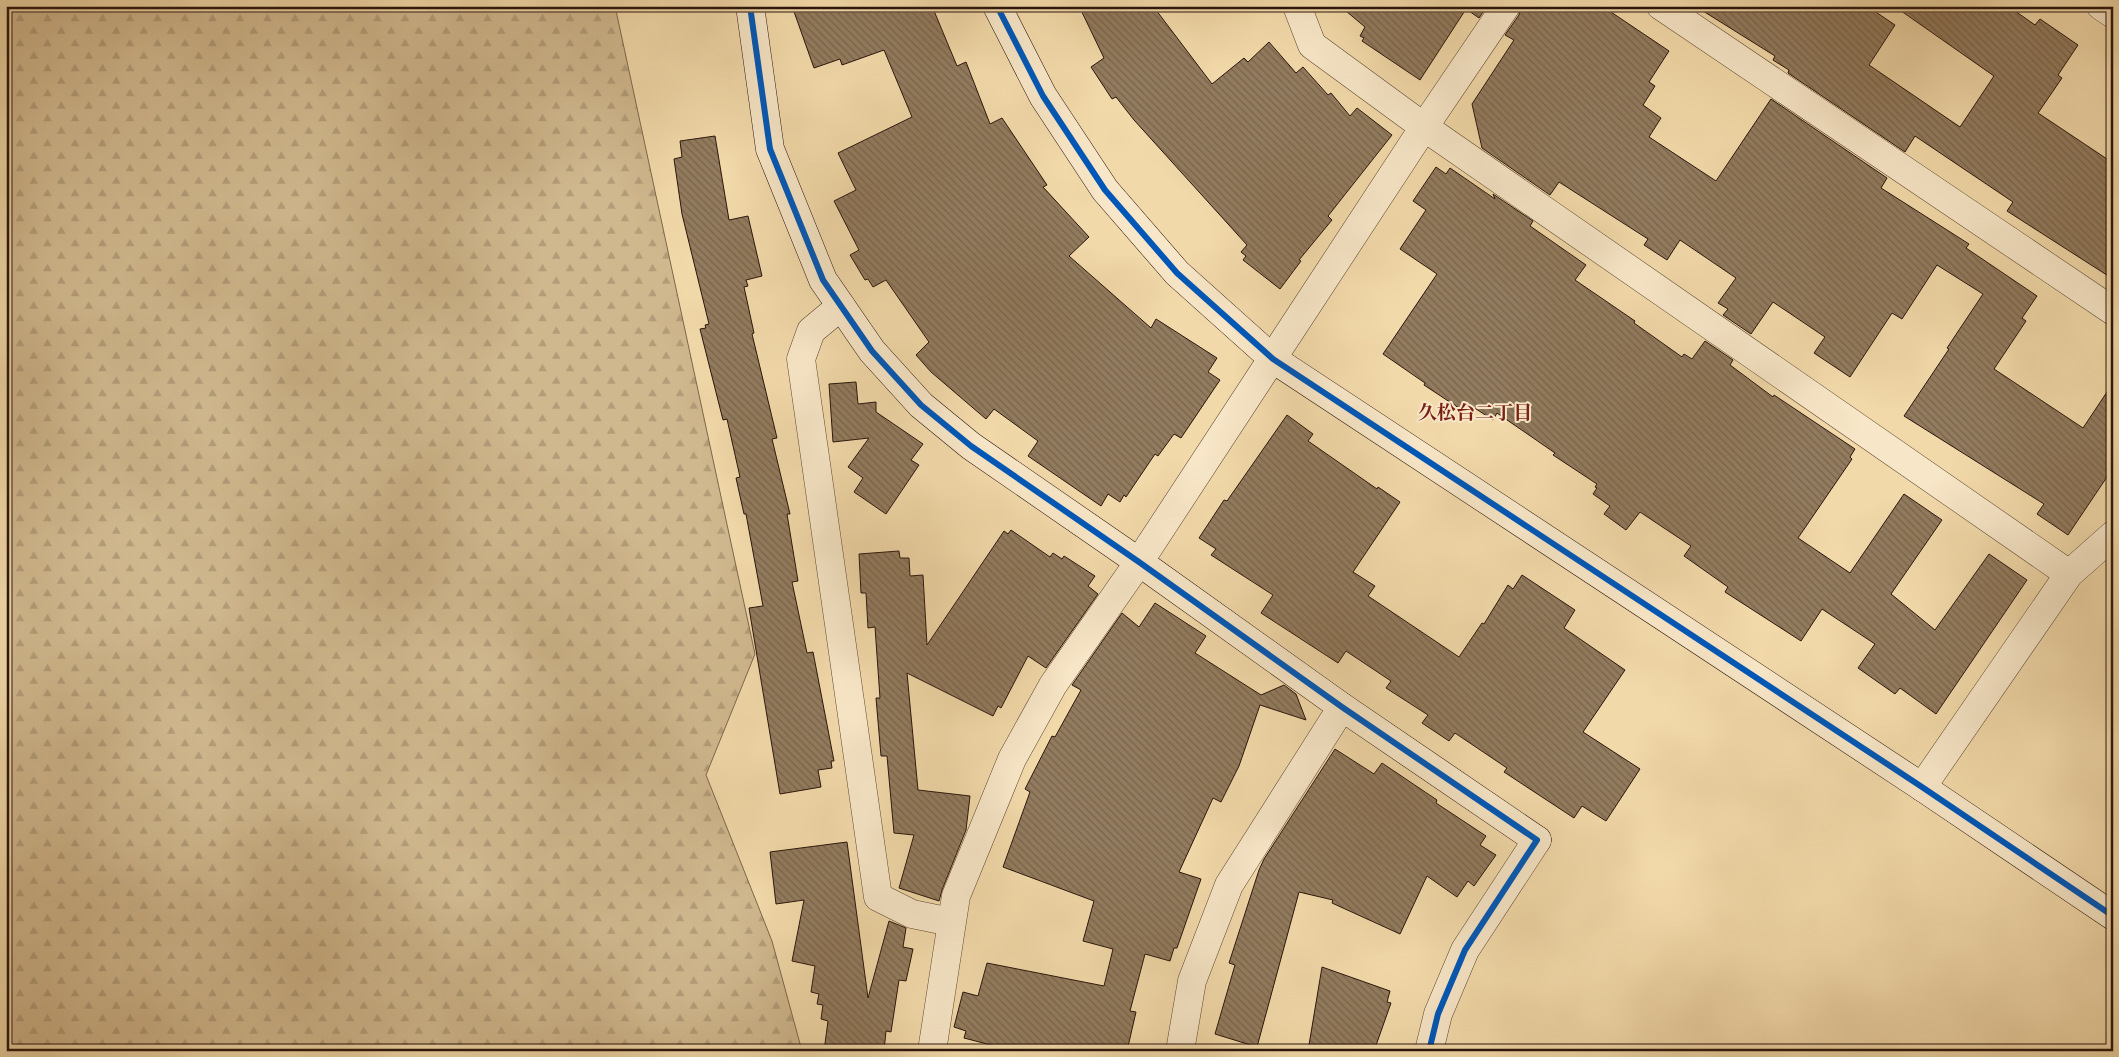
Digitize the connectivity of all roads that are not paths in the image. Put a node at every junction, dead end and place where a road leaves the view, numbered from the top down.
1 (750, 6) edge
2 (997, 6) edge
3 (1297, 6) edge
4 (1506, 6) edge
5 (1661, 6) edge
6 (2102, 6) edge
7 (2113, 14) edge
8 (1424, 126) junction
9 (841, 306) junction
10 (2113, 311) edge
11 (1273, 359) junction
12 (2113, 535) edge
13 (1138, 562) junction
14 (2069, 574) junction
15 (1342, 707) junction
16 (1922, 787) junction
17 (2113, 916) edge
18 (952, 922) junction
19 (932, 1051) edge
20 (1180, 1051) edge
21 (1429, 1051) edge

1 - 9 street
2 - 11 street
3 - 8 street
4 - 8 street
5 - 10 street
6 - 7 street
8 - 11 street
8 - 14 street
9 - 13 street
9 - 18 street
11 - 13 street
11 - 16 street
12 - 14 street
13 - 15 street
13 - 18 street
14 - 16 street
15 - 20 street
15 - 21 street
16 - 17 street
18 - 19 street

